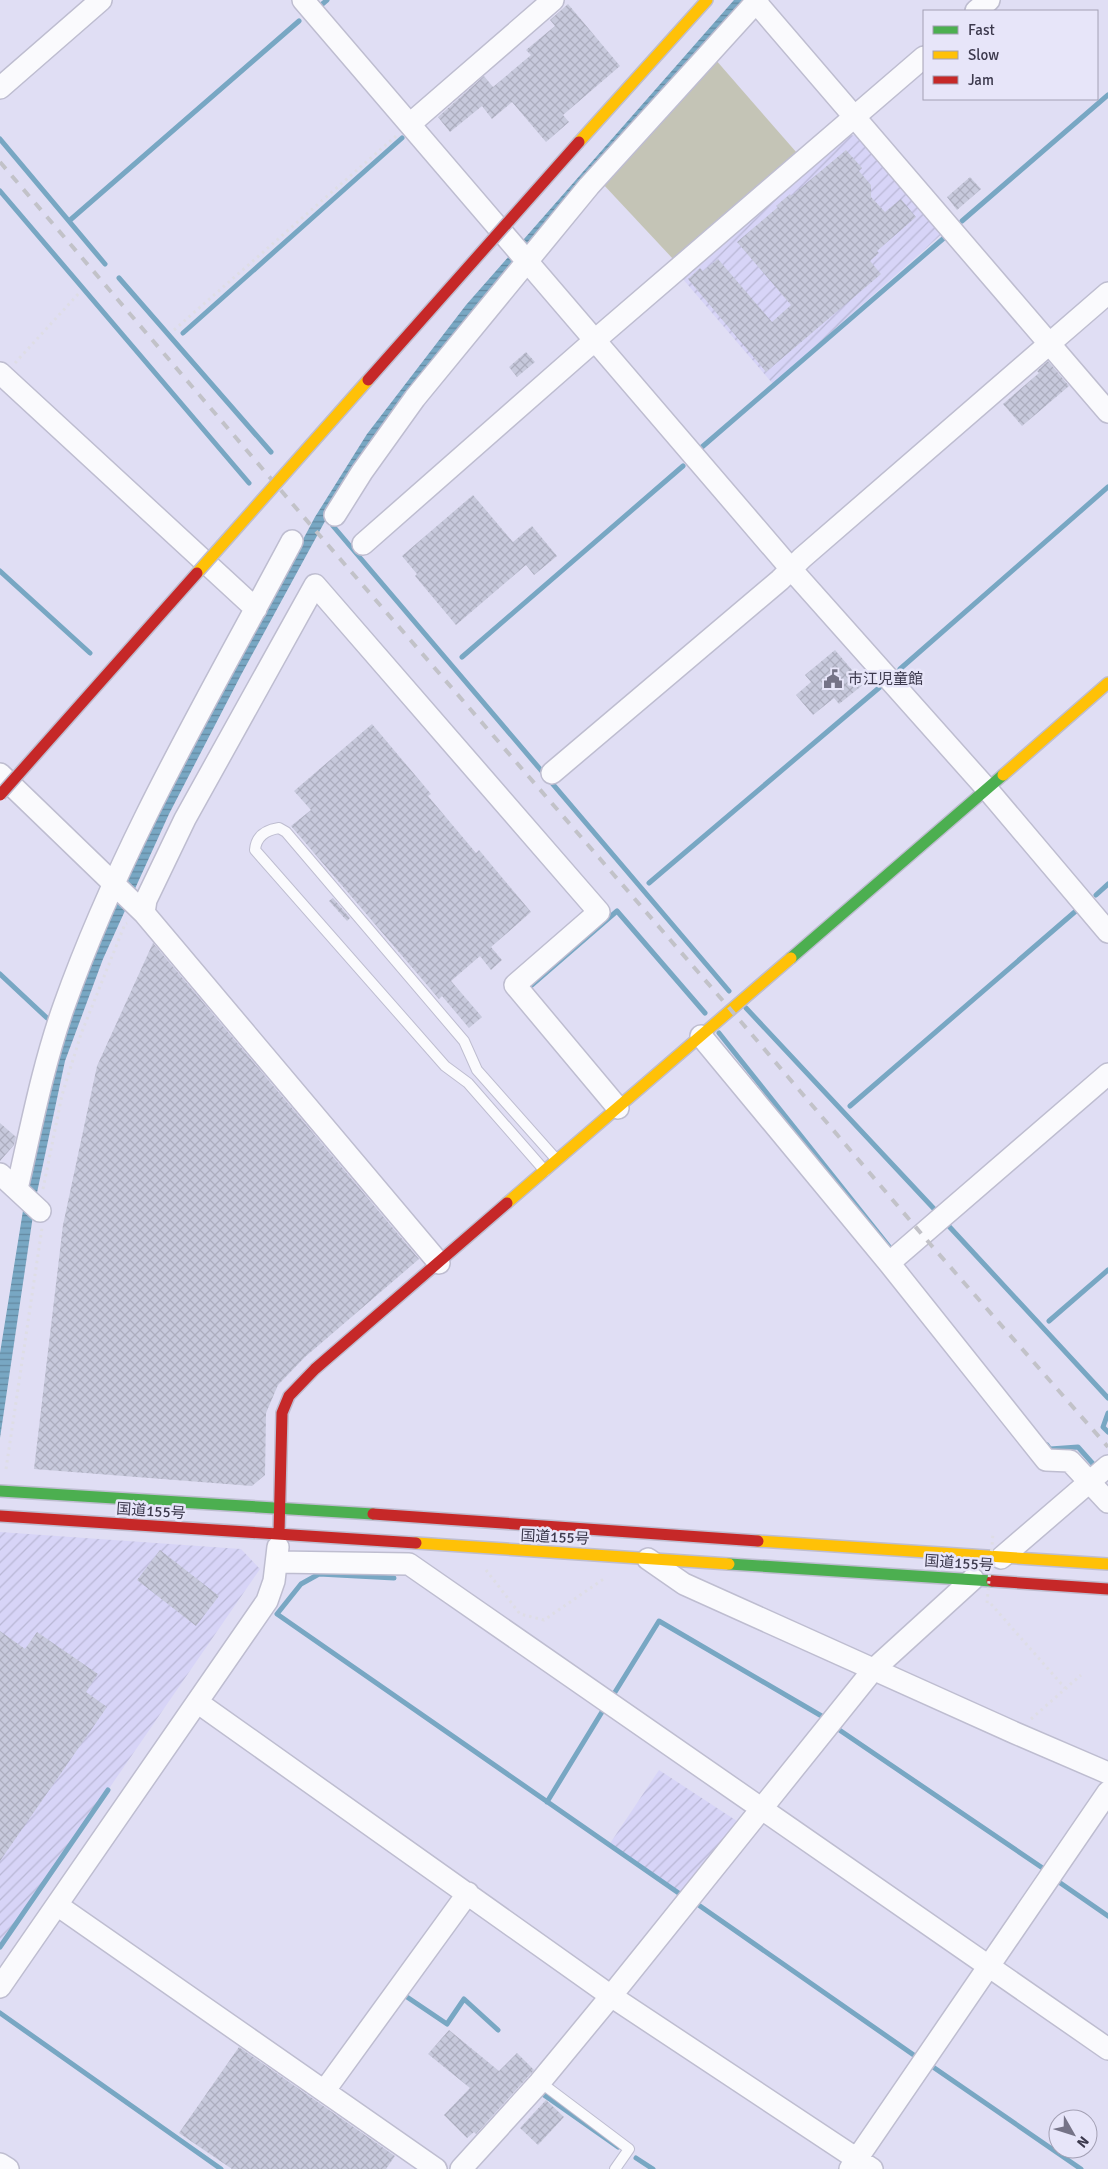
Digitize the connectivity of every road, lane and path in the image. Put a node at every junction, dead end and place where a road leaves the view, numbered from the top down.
1 (101, 0) edge
2 (303, 0) edge
3 (553, 0) edge
4 (707, 0) edge
5 (989, 0) edge
6 (756, 1) edge
7 (977, 10) edge
8 (923, 58) edge
9 (0, 88) edge
10 (854, 118) junction
11 (410, 124) junction
12 (522, 257) junction
13 (80, 292) dead end
14 (1108, 292) edge
15 (174, 330) dead end
16 (594, 341) junction
17 (1048, 344) junction
18 (2, 375) edge
19 (1108, 412) edge
20 (335, 515) dead end
21 (292, 541) dead end
22 (363, 544) dead end
23 (790, 569) junction
24 (256, 609) junction
25 (1108, 683) edge
26 (552, 773) dead end
27 (0, 774) edge
28 (987, 789) junction
29 (0, 795) edge
30 (116, 885) junction
31 (144, 913) junction
32 (1108, 932) edge
33 (701, 1036) junction
34 (1108, 1074) edge
35 (618, 1108) junction
36 (558, 1160) junction
37 (545, 1171) junction
38 (0, 1174) edge
39 (29, 1201) junction
40 (439, 1263) junction
41 (889, 1263) junction
42 (1108, 1466) edge
43 (4, 1474) dead end
44 (1090, 1482) junction
45 (0, 1491) edge
46 (1108, 1502) edge
47 (279, 1508) junction
48 (0, 1516) edge
49 (279, 1534) junction
50 (993, 1534) dead end
51 (468, 1548) junction
52 (614, 1556) junction
53 (1001, 1558) junction
54 (648, 1559) junction
55 (277, 1562) junction
56 (1108, 1564) edge
57 (973, 1579) junction
58 (1108, 1589) edge
59 (987, 1603) dead end
60 (873, 1670) junction
61 (1081, 1674) dead end
62 (1065, 1688) junction
63 (197, 1702) junction
64 (1015, 1733) junction
65 (1108, 1772) edge
66 (1108, 1792) edge
67 (762, 1808) junction
68 (468, 1893) junction
69 (57, 1905) junction
70 (987, 1967) junction
71 (0, 1987) edge
72 (612, 1996) junction
73 (1108, 2049) edge
74 (540, 2082) junction
75 (325, 2090) junction
76 (0, 2164) edge
77 (860, 2166) edge
78 (8, 2169) edge
79 (436, 2169) edge
80 (461, 2169) edge
81 (615, 2169) edge

1 - 9 street
2 - 11 street
3 - 11 street
4 - 29 main road, bridge
5 - 7 street
6 - 10 street
6 - 12 street
8 - 10 street
10 - 16 street
10 - 17 street
11 - 12 street
11 - 15 path
12 - 16 street
12 - 20 street
13 - 18 path
14 - 17 street
16 - 22 street
16 - 23 street
17 - 19 street
17 - 23 street
18 - 24 street
21 - 24 street
23 - 26 street
23 - 28 street
24 - 30 street
25 - 28 main road
27 - 30 street
28 - 32 street
28 - 33 main road
30 - 31 street
30 - 39 street
31 - 35 street
31 - 39 path
31 - 40 street
33 - 35 main road
33 - 41 street
34 - 41 street
35 - 36 main road
36 - 37 main road
36 - 37 lane
37 - 40 main road
38 - 39 street
39 - 43 path
40 - 47 main road
41 - 44 street
42 - 44 street
44 - 46 street
44 - 53 street
45 - 47 main road, 国道155号
47 - 49 main road
47 - 53 main road, 国道155号
48 - 49 main road, 国道155号
49 - 51 main road, 国道155号
49 - 55 street
50 - 59 path, bridge
51 - 52 main road, 国道155号
51 - 52 path
52 - 54 main road, 国道155号
53 - 56 main road, 国道155号
54 - 57 main road, 国道155号
54 - 60 street
55 - 63 street
55 - 67 street
57 - 58 main road, 国道155号
57 - 60 street
57 - 62 path
60 - 64 street
60 - 67 street
61 - 62 path
62 - 64 path
63 - 68 street
63 - 69 street
64 - 65 street
66 - 70 street
67 - 70 street
67 - 72 street
68 - 72 street
68 - 75 street
69 - 71 street
69 - 75 street
70 - 73 street
70 - 77 street
72 - 74 street
72 - 77 street
74 - 80 street
74 - 81 lane
75 - 79 street
76 - 78 street

